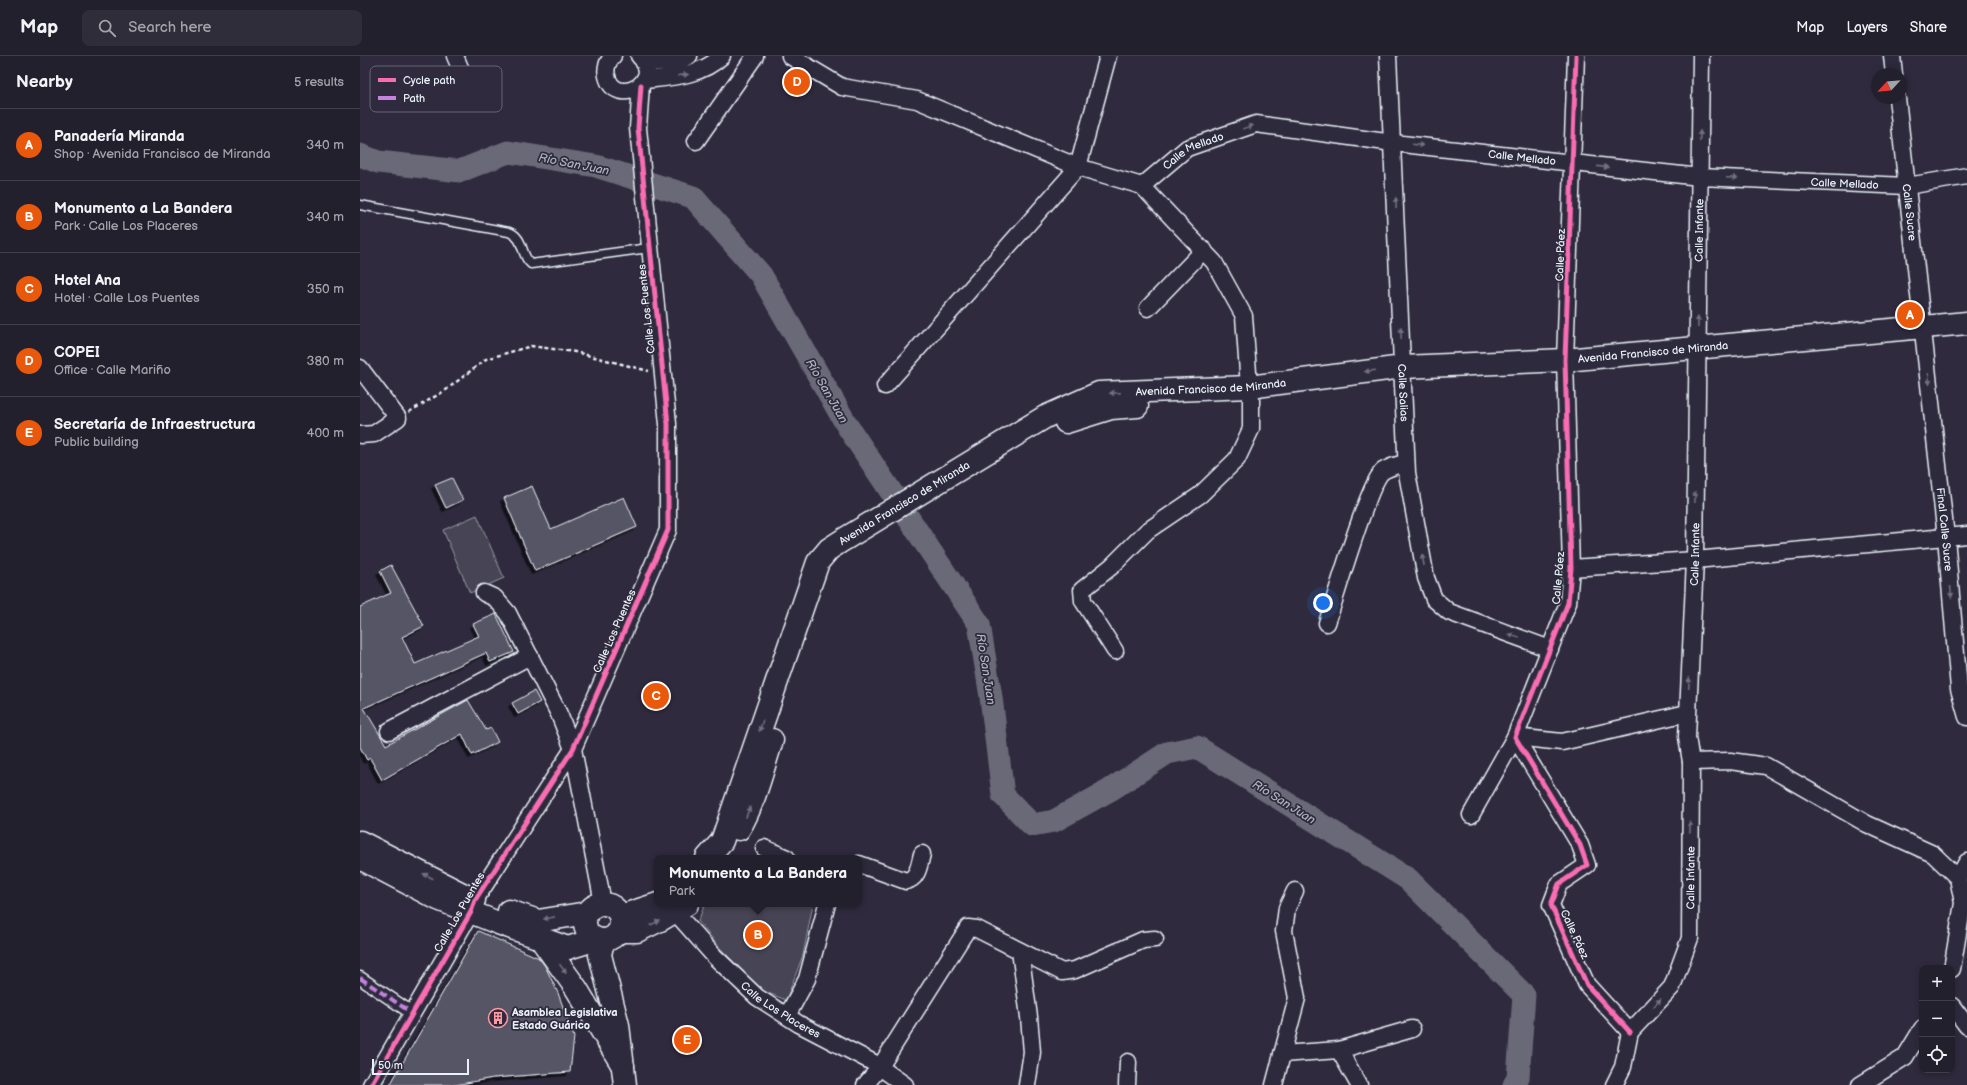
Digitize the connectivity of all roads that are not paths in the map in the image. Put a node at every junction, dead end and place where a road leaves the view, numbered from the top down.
1 (595, 56) edge
2 (613, 56) edge
3 (689, 56) edge
4 (722, 56) edge
5 (755, 56) edge
6 (790, 56) edge
7 (1108, 56) edge
8 (1388, 56) edge
9 (1576, 56) edge
10 (1701, 56) edge
11 (1892, 56) edge
12 (642, 60) edge
13 (1893, 68) edge
14 (606, 73) junction
15 (642, 83) junction
16 (620, 90) junction
17 (1898, 104) edge
18 (638, 128) junction
19 (696, 141) dead end
20 (1393, 142) junction
21 (1573, 164) junction
22 (1078, 167) junction
23 (1967, 176) edge
24 (1700, 177) junction
25 (1142, 186) junction
26 (1908, 186) junction
27 (360, 205) edge
28 (649, 248) junction
29 (1204, 250) junction
30 (1148, 308) dead end
31 (1967, 323) edge
32 (1924, 334) junction
33 (1967, 337) edge
34 (1697, 354) junction
35 (1565, 366) junction
36 (360, 368) edge
37 (1402, 374) junction
38 (885, 386) dead end
39 (1250, 393) junction
40 (360, 435) edge
41 (1406, 462) junction
42 (1967, 535) edge
43 (1946, 537) junction
44 (846, 543) junction
45 (1695, 560) junction
46 (1571, 568) junction
47 (484, 593) dead end
48 (1327, 624) dead end
49 (1550, 649) junction
50 (1115, 651) dead end
51 (530, 656) junction
52 (1687, 713) junction
53 (1967, 717) edge
54 (389, 731) dead end
55 (1515, 737) junction
56 (573, 749) junction
57 (1691, 762) junction
58 (1471, 815) dead end
59 (360, 842) edge
60 (764, 848) dead end
61 (922, 854) dead end
62 (710, 855) edge
63 (724, 855) edge
64 (780, 855) edge
65 (360, 858) edge
66 (1967, 862) edge
67 (862, 865) edge
68 (1958, 878) junction
69 (1295, 891) dead end
70 (473, 906) junction
71 (673, 907) edge
72 (826, 907) edge
73 (595, 908) junction
74 (610, 932) junction
75 (540, 938) junction
76 (1155, 939) dead end
77 (1020, 951) junction
78 (1953, 965) edge
79 (360, 978) edge
80 (1955, 1010) edge
81 (412, 1013) junction
82 (787, 1016) junction
83 (1967, 1026) edge
84 (1412, 1029) dead end
85 (1630, 1032) junction
86 (1919, 1034) edge
87 (1339, 1050) junction
88 (1282, 1054) junction
89 (1128, 1062) dead end
90 (880, 1066) junction
91 (624, 1076) edge
92 (371, 1085) edge
93 (865, 1085) edge
94 (905, 1085) edge
95 (1027, 1085) edge
96 (1127, 1085) edge
97 (1274, 1085) edge
98 (1359, 1085) edge
99 (1614, 1085) edge
100 (1860, 1085) edge

1 - 14 street
2 - 14 street
3 - 12 street
15 -> 4 street
5 - 19 street
6 - 22 street
7 - 22 street
8 - 20 street, Calle Salias
9 - 21 street, Calle Páez
24 -> 10 street, Calle Infante
11 - 13 street
12 - 15 street
14 - 16 street
15 - 16 street
15 - 18 street
16 - 18 street
17 - 26 street, Calle Sucre
18 - 28 street, Calle Los Puentes
20 -> 21 street, Calle Mellado
25 -> 20 street, Calle Mellado
37 -> 20 street, Calle Salias
21 -> 24 street, Calle Mellado
21 - 35 street, Calle Páez
22 - 25 street
22 - 38 street
23 - 26 street, Calle Mellado
24 -> 26 street, Calle Mellado
34 -> 24 street, Calle Infante
25 - 29 street
26 - 32 street, Calle Sucre
27 - 28 lane
28 - 56 street, Calle Los Puentes
29 - 30 street
29 - 39 street
31 - 32 main road, Avenida Francisco de Miranda
32 - 33 main road, Avenida Francisco de Miranda
32 - 34 main road, Avenida Francisco de Miranda
32 -> 43 street, Final Calle Sucre
34 - 35 main road, Avenida Francisco de Miranda
45 -> 34 street, Calle Infante
35 - 37 main road, Avenida Francisco de Miranda
35 - 46 street, Calle Páez
36 - 40 street
37 - 39 main road, Avenida Francisco de Miranda
37 - 41 street, Calle Salias
39 - 44 main road, Avenida Francisco de Miranda
39 - 50 street
41 - 48 street
49 -> 41 street, Calle Salias
42 - 43 street
43 - 45 street
43 -> 53 street, Final Calle Sucre
44 -> 62 main road, Avenida Francisco de Miranda
63 -> 44 main road, Avenida Francisco de Miranda
45 - 46 street
52 -> 45 street, Calle Infante
46 - 49 street, Calle Páez
47 - 51 street
49 - 55 street, Calle Páez
51 - 54 street
51 - 56 street
52 - 55 street
52 - 57 street, Calle Infante
55 - 58 street
55 - 85 street, Calle Páez
56 - 70 street, Calle Los Puentes
56 - 73 street
57 - 68 street
85 -> 57 street, Calle Infante
70 -> 59 main road
60 - 64 street
61 - 67 street
65 - 70 main road
66 - 68 street
68 - 78 street
69 - 88 street
73 -> 70 main road
70 - 75 main road
70 - 81 street, Calle Los Puentes
71 - 74 main road
71 - 82 street, Calle Los Placeres
72 - 82 street
73 - 74 main road
73 - 74 main road
74 - 75 main road
74 - 91 main road
75 -> 91 main road
76 - 77 street
77 - 90 street
77 - 95 street
79 - 81 street
80 - 83 street
81 - 92 street, Calle Los Puentes
82 - 90 street, Calle Los Placeres
84 - 87 street
85 - 99 street
86 - 100 street
87 - 88 street
87 - 98 street
88 - 97 street
89 - 96 street
90 - 93 street
90 - 94 street, Calle Los Placeres

